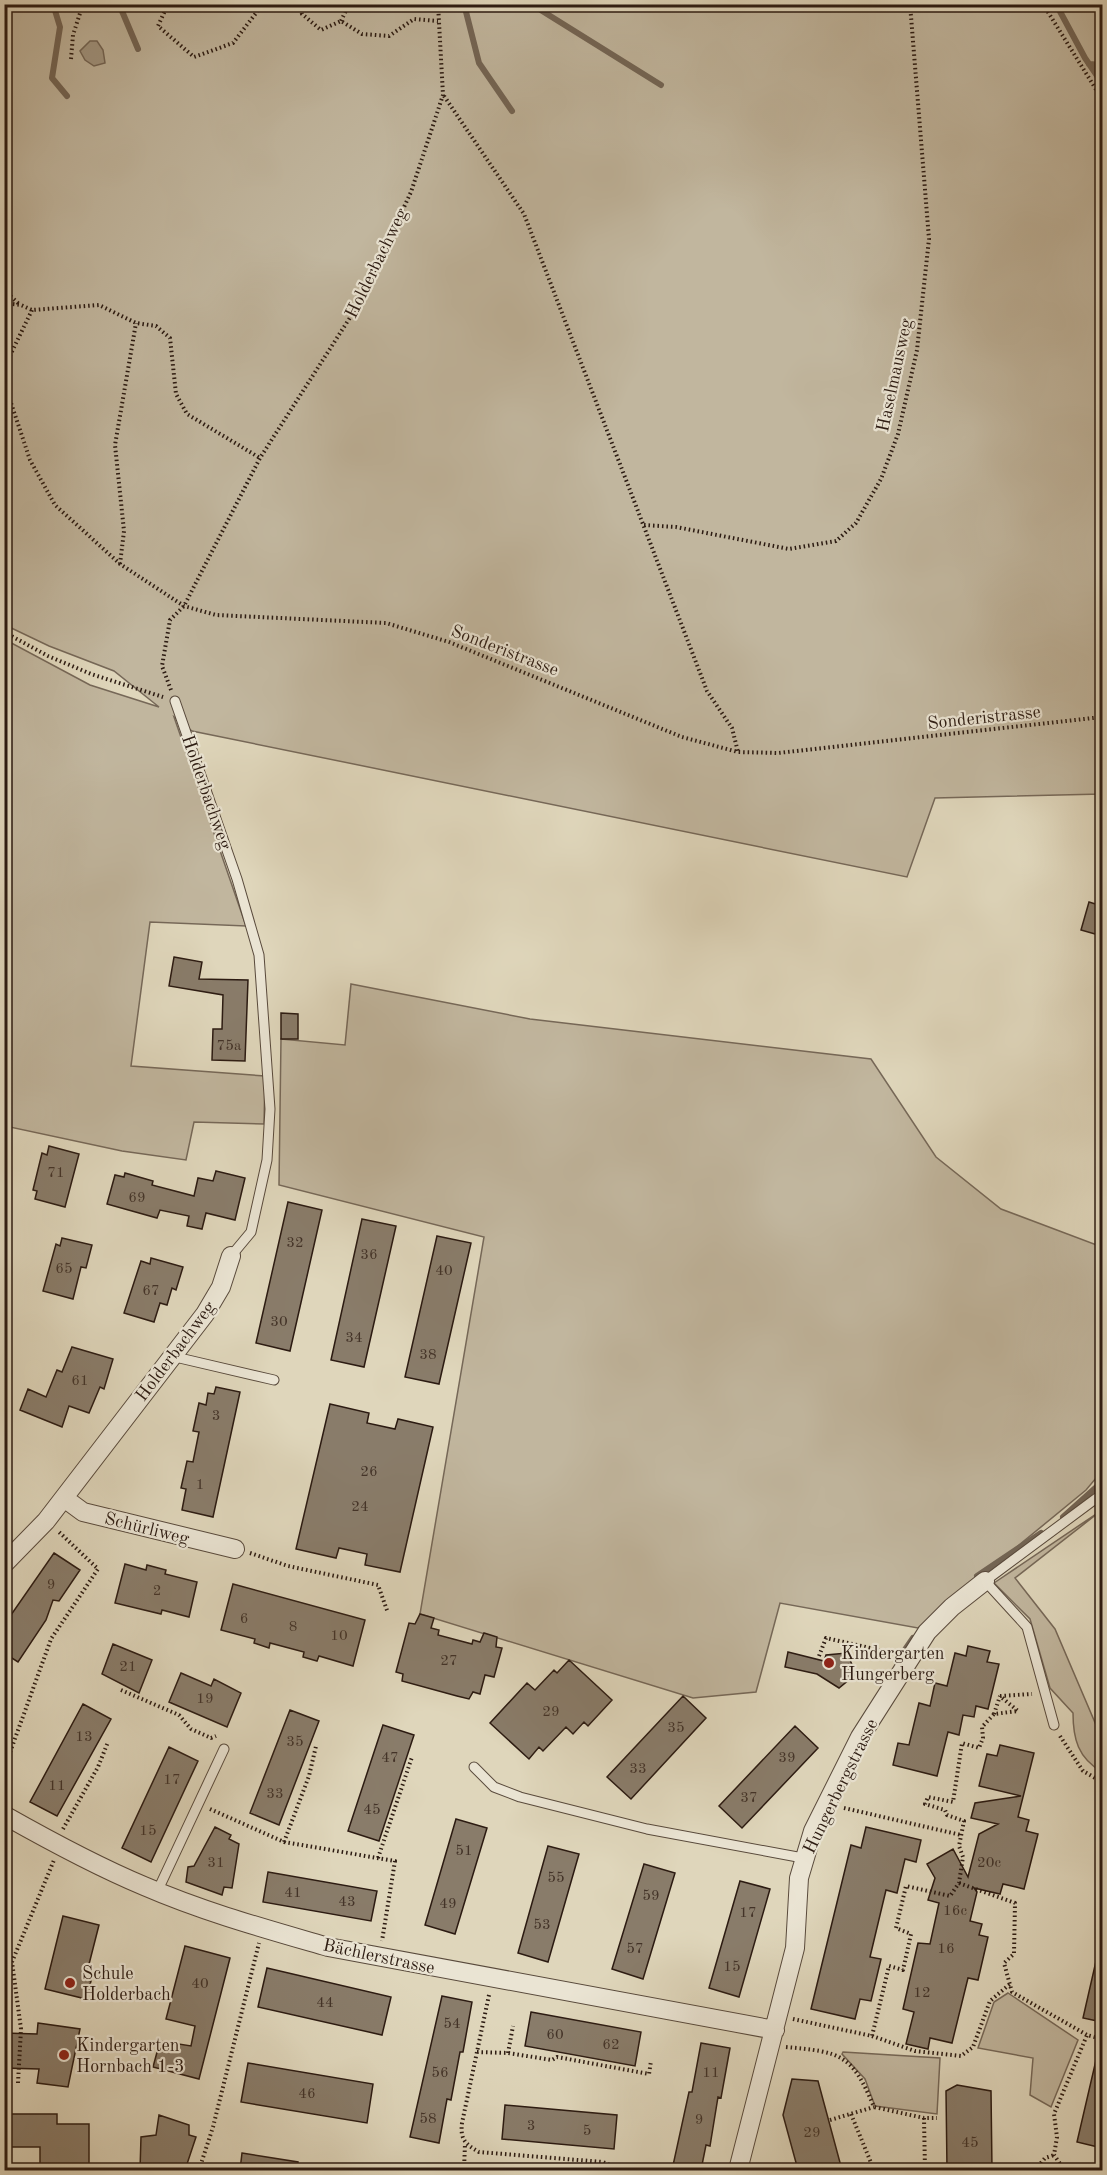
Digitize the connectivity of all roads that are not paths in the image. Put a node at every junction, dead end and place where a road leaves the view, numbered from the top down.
1 (175, 701) road end
2 (231, 1256) joint
3 (171, 1356) junction
4 (274, 1380) dead end
5 (1102, 1494) edge
6 (64, 1498) junction
7 (235, 1549) road end
8 (4, 1564) edge
9 (985, 1581) junction
10 (1053, 1725) road end
11 (224, 1749) dead end
12 (474, 1767) dead end
13 (4, 1815) edge
14 (803, 1858) junction
15 (157, 1892) junction
16 (782, 2032) junction
17 (738, 2170) edge

1 - 2 lane, Holderbachweg
2 - 3 street, Holderbachweg
3 - 4 lane
3 - 6 street, Holderbachweg
5 - 9 lane, Hungerbergstrasse
6 - 7 street, Schürliweg
6 - 8 street, Holderbachweg
9 - 10 lane
9 - 14 street, Hungerbergstrasse
11 - 15 lane
12 - 14 lane
13 - 15 street, Bächlerstrasse
14 - 16 street, Hungerbergstrasse
15 - 16 street, Bächlerstrasse
16 - 17 street, Hungerbergstrasse

